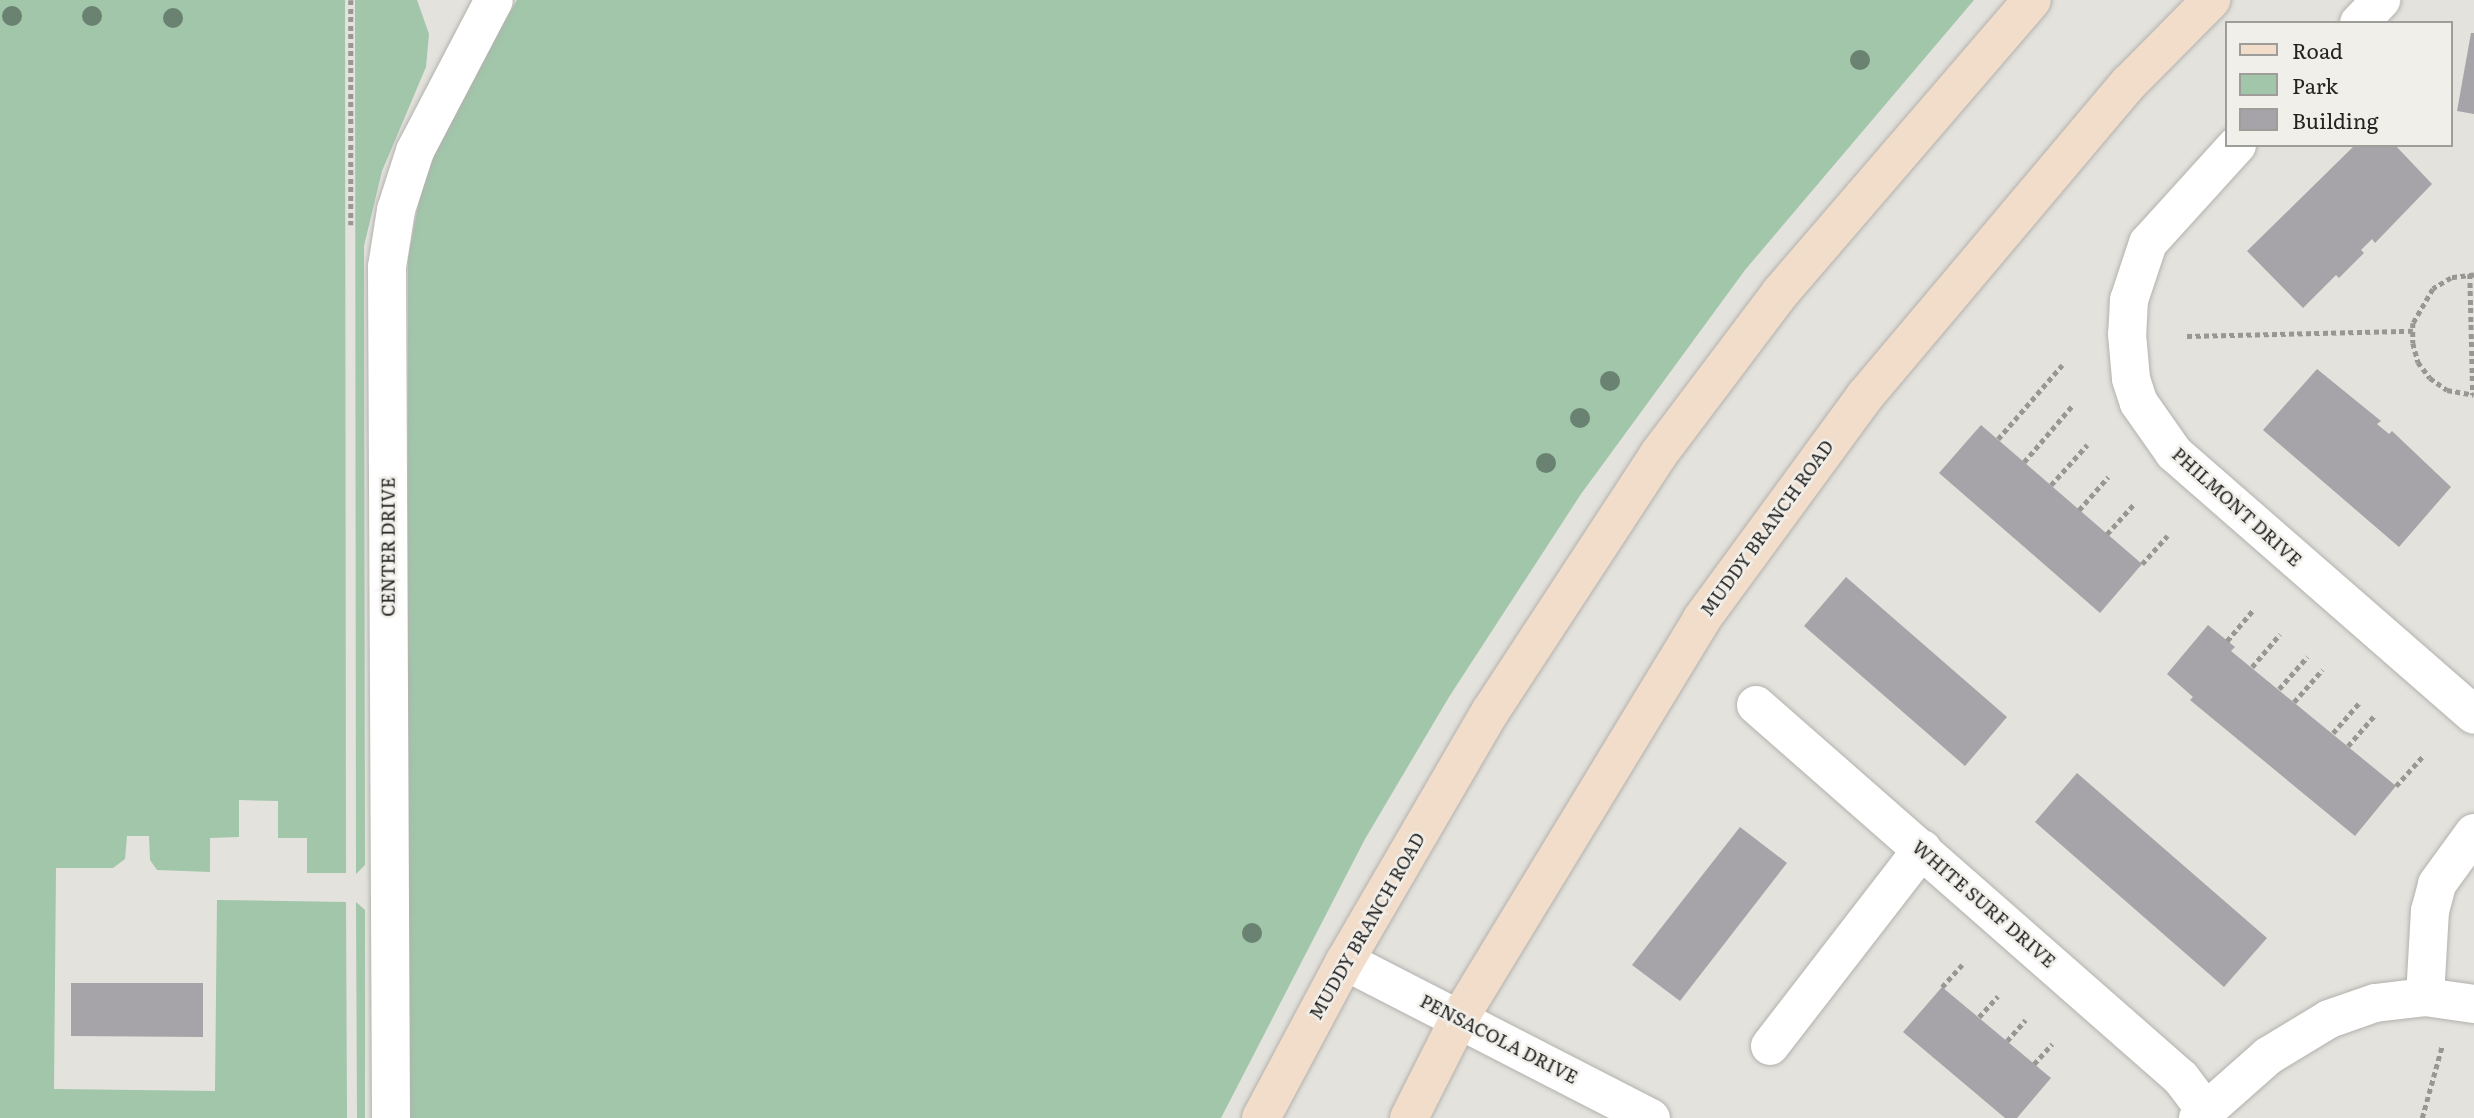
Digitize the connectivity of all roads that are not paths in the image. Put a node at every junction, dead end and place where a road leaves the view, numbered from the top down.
1 (494, 0) edge
2 (2032, 0) edge
3 (2211, 0) edge
4 (2381, 0) edge
5 (2361, 21) edge
6 (2235, 147) edge
7 (1756, 705) dead end
8 (2474, 715) edge
9 (2474, 833) edge
10 (1922, 849) junction
11 (1345, 961) junction
12 (2425, 997) junction
13 (2474, 1004) edge
14 (1460, 1017) junction
15 (1770, 1046) dead end
16 (2202, 1114) edge
17 (391, 1118) edge
18 (1261, 1118) edge
19 (1409, 1118) edge
20 (1651, 1118) edge

1 - 17 street, CENTER DRIVE
2 - 11 main road, MUDDY BRANCH ROAD
3 - 14 main road, MUDDY BRANCH ROAD
4 - 5 street
6 - 8 street, PHILMONT DRIVE
7 - 10 street, WHITE SURF DRIVE
9 - 12 street
10 - 15 street
10 - 16 street, WHITE SURF DRIVE
11 - 14 street, PENSACOLA DRIVE
11 - 18 main road, MUDDY BRANCH ROAD
12 - 13 street
12 - 16 street
14 - 19 main road, MUDDY BRANCH ROAD
14 - 20 street, PENSACOLA DRIVE

